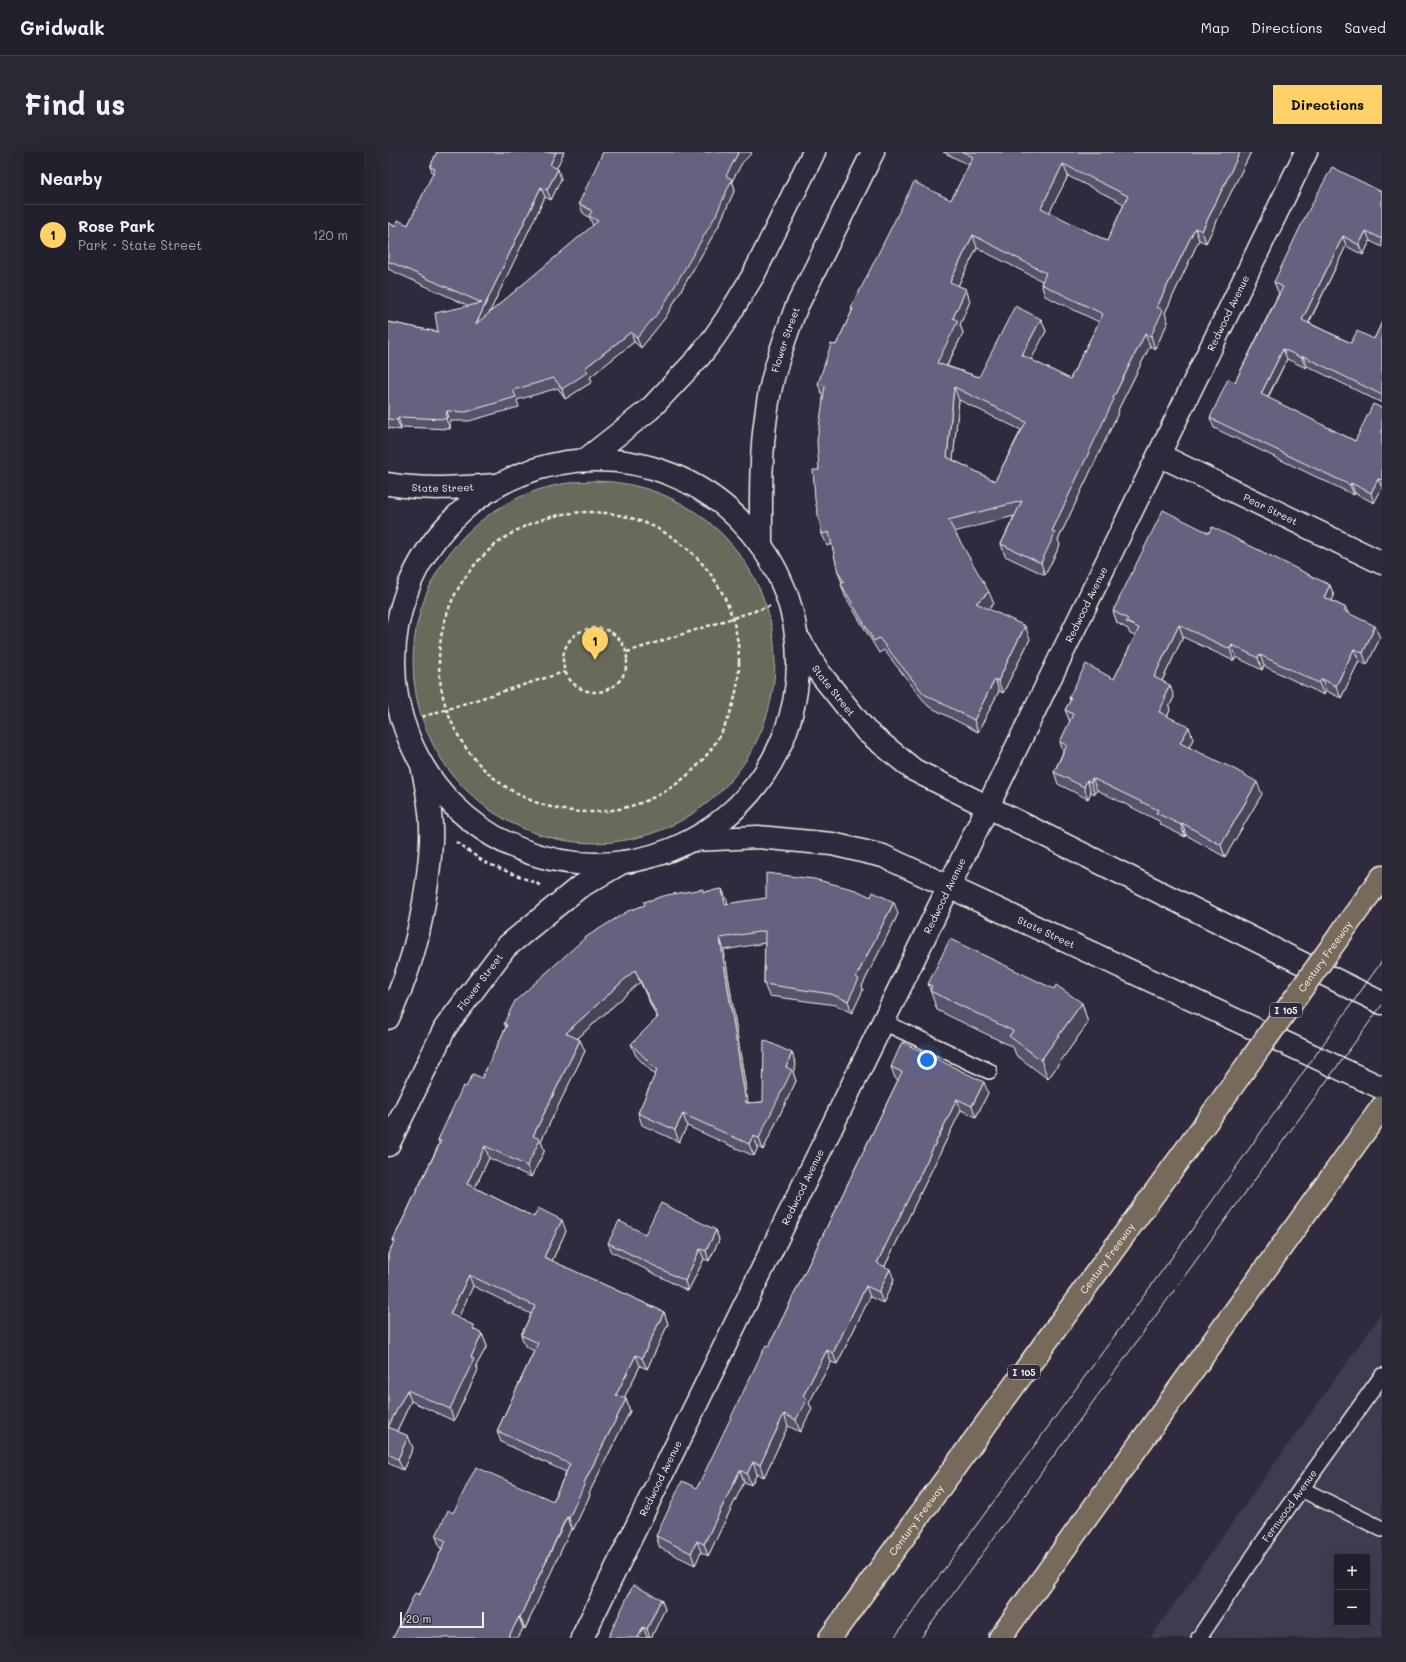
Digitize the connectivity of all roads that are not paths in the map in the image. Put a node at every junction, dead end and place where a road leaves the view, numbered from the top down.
1 (814, 152) edge
2 (873, 152) edge
3 (1306, 152) edge
4 (1159, 455) junction
5 (589, 457) junction
6 (388, 484) edge
7 (498, 484) junction
8 (761, 544) junction
9 (1382, 563) edge
10 (800, 641) junction
11 (391, 681) edge
12 (422, 765) junction
13 (987, 808) junction
14 (694, 840) junction
15 (623, 862) junction
16 (1382, 877) edge
17 (949, 886) junction
18 (1382, 1002) edge
19 (388, 1018) edge
20 (883, 1022) junction
21 (989, 1071) dead end
22 (1382, 1088) edge
23 (1382, 1107) edge
24 (388, 1145) edge
25 (1382, 1376) edge
26 (1301, 1489) junction
27 (1382, 1529) edge
28 (582, 1638) edge
29 (830, 1638) edge
30 (1000, 1638) edge
31 (1199, 1638) edge

1 - 5 street
2 - 8 street, Flower Street
3 - 4 street, Redwood Avenue
4 - 9 street, Pear Street
4 - 13 street, Redwood Avenue
5 - 7 street
5 - 8 street
6 - 7 street, State Street
7 - 11 street
8 - 10 street
10 - 13 street, State Street
10 - 14 street
11 - 12 street
12 - 15 street
12 - 19 street
13 - 17 street, Redwood Avenue
13 - 18 street, State Street
14 - 15 street
14 - 17 street, State Street
15 - 24 street, Flower Street
16 - 29 highway, Century Freeway / I 105, bridge
17 - 20 street, Redwood Avenue
17 - 22 street, State Street
20 - 21 lane
20 - 28 street, Redwood Avenue
23 - 30 highway
25 - 26 lane, Fernwood Avenue
26 - 27 lane
26 - 31 lane, Fernwood Avenue

